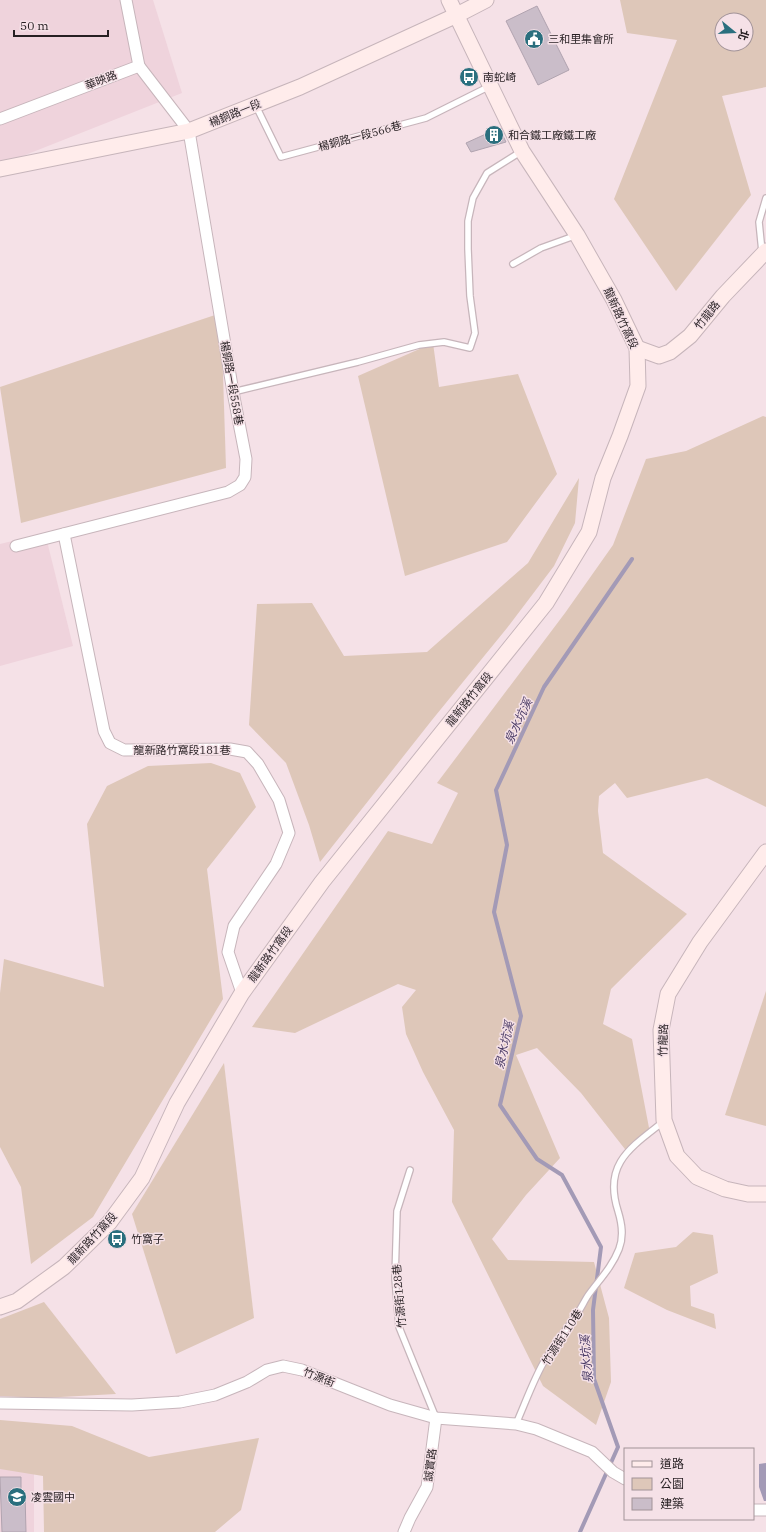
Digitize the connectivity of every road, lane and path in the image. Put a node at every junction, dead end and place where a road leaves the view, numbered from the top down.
1 (126, 0) edge
2 (449, 0) edge
3 (486, 0) edge
4 (457, 15) junction
5 (139, 66) junction
6 (490, 86) junction
7 (256, 105) junction
8 (0, 119) edge
9 (189, 131) junction
10 (522, 151) junction
11 (0, 169) edge
12 (766, 198) edge
13 (577, 235) junction
14 (764, 253) edge
15 (513, 264) dead end
16 (637, 348) junction
17 (233, 392) junction
18 (64, 534) junction
19 (16, 546) dead end
20 (766, 852) edge
21 (242, 993) junction
22 (664, 1120) junction
23 (410, 1170) dead end
24 (766, 1194) edge
25 (0, 1307) edge
26 (0, 1403) edge
27 (436, 1418) junction
28 (516, 1424) junction
29 (624, 1478) edge
30 (754, 1510) edge
31 (766, 1510) edge
32 (404, 1532) edge

1 - 5 street
2 - 4 street, 龍新路竹窩段
3 - 4 street, 楊銅路一段
4 - 6 street, 龍新路竹窩段
4 - 7 street, 楊銅路一段
5 - 8 street, 華映路
5 - 9 street, 楊銅路一段558巷
6 - 7 lane, 楊銅路一段566巷
6 - 10 street, 龍新路竹窩段
7 - 9 street, 楊銅路一段
9 - 11 street, 楊銅路一段
9 - 17 street, 楊銅路一段558巷
10 - 13 street, 龍新路竹窩段
10 - 17 lane
12 - 14 lane
13 - 15 lane
13 - 16 street, 龍新路竹窩段
14 - 16 street, 竹龍路
16 - 21 street, 龍新路竹窩段
17 - 18 street, 楊銅路一段558巷
18 - 19 street, 楊銅路一段558巷
18 - 21 street, 龍新路竹窩段181巷
20 - 22 street, 竹龍路
21 - 25 street, 龍新路竹窩段
22 - 24 street, 竹龍路
22 - 28 lane, 竹源街110巷
23 - 27 lane, 竹源街128巷
26 - 27 street, 竹源街
27 - 28 street, 竹源街
27 - 32 street, 誠實路
28 - 29 street, 竹源街
30 - 31 street

